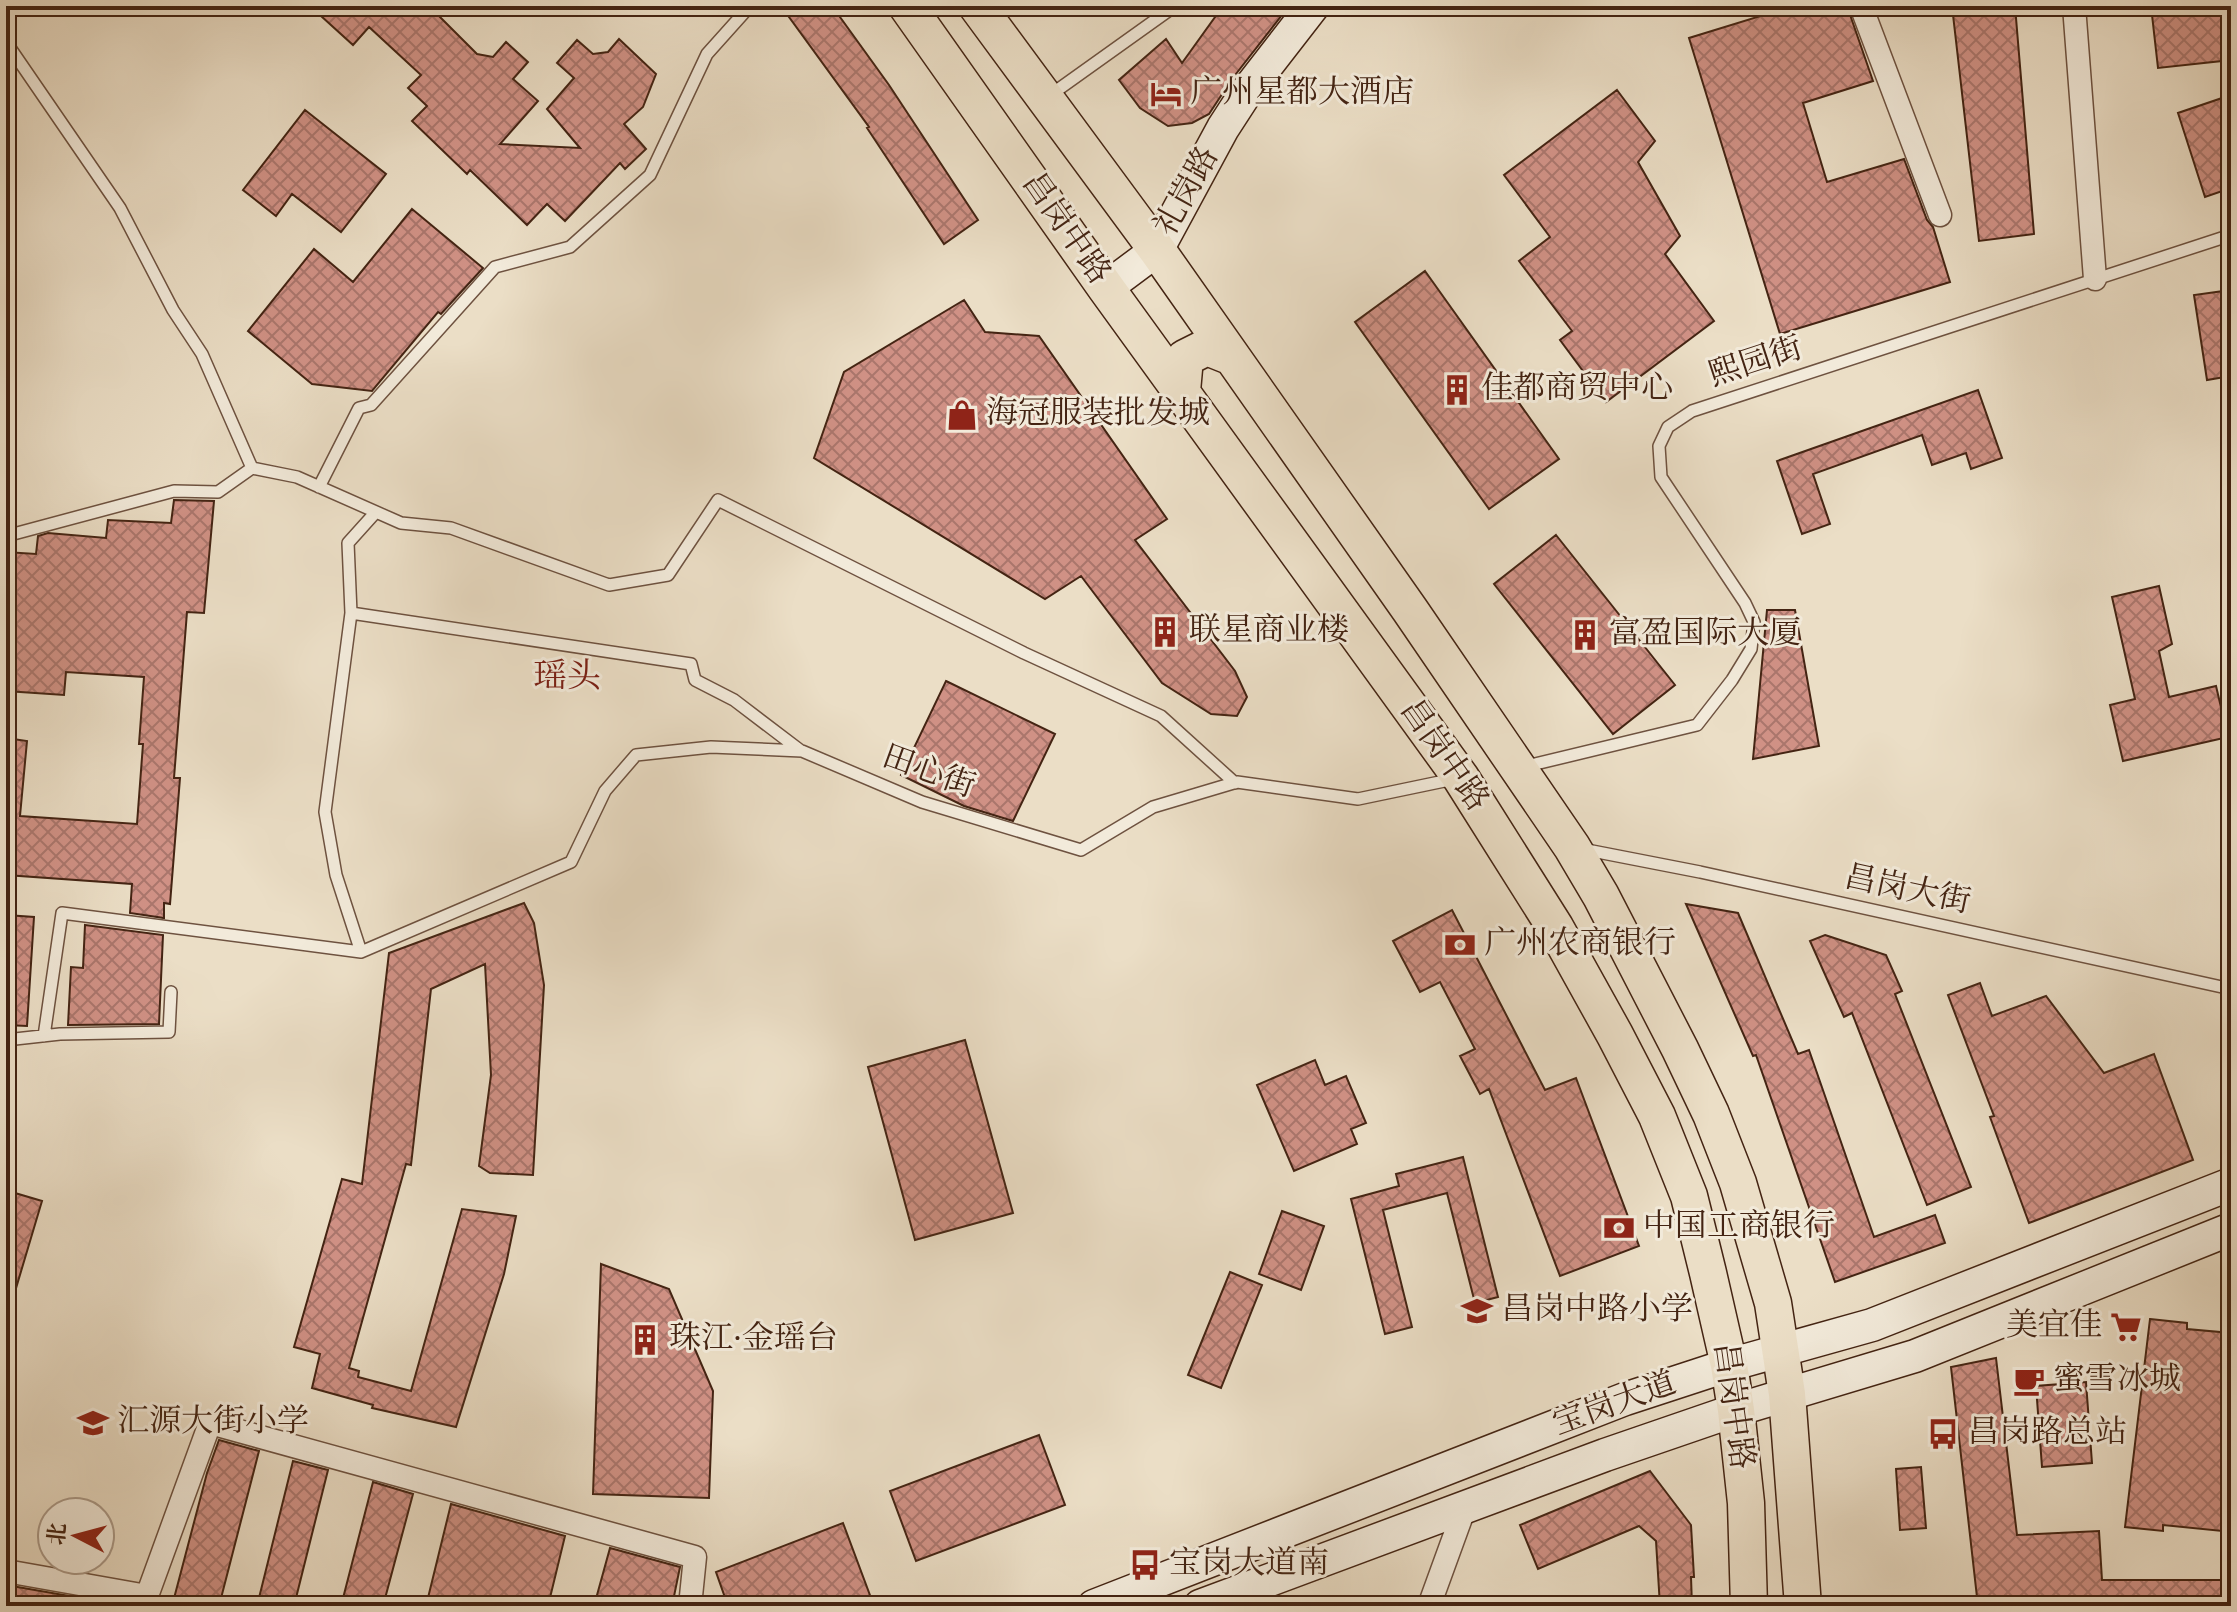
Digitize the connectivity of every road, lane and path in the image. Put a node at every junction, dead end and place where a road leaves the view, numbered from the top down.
1 (750, 6) edge
2 (907, 6) edge
3 (977, 6) edge
4 (1175, 6) edge
5 (1313, 6) edge
6 (1861, 6) edge
7 (2074, 6) edge
8 (6, 42) edge
9 (1045, 99) junction
10 (1940, 215) dead end
11 (2231, 235) edge
12 (1157, 250) junction
13 (2095, 279) junction
14 (1106, 288) junction
15 (1232, 357) junction
16 (1182, 391) junction
17 (252, 468) junction
18 (319, 487) junction
19 (375, 513) junction
20 (6, 536) edge
21 (351, 613) junction
22 (802, 751) junction
23 (1518, 768) junction
24 (1461, 778) junction
25 (1235, 783) junction
26 (1572, 847) junction
27 (361, 952) junction
28 (2231, 989) edge
29 (171, 992) dead end
30 (44, 1036) junction
31 (6, 1040) edge
32 (2231, 1184) edge
33 (2231, 1229) edge
34 (1781, 1350) junction
35 (1729, 1365) junction
36 (1787, 1394) junction
37 (1736, 1410) junction
38 (1465, 1507) junction
39 (6, 1571) edge
40 (146, 1601) edge
41 (690, 1606) edge
42 (1094, 1606) edge
43 (1200, 1606) edge
44 (1429, 1606) edge
45 (1749, 1606) edge
46 (1803, 1606) edge

1 - 18 lane
2 - 14 main road, 昌岗中路
3 - 9 main road, 昌岗中路
4 - 9 lane
5 - 12 main road, 礼岗路
6 - 10 street
7 - 13 street
8 - 17 lane
9 - 12 main road, 昌岗中路
11 - 13 lane, 熙园街
12 - 14 main road, 礼岗路
12 - 15 main road, 昌岗中路
13 - 23 lane, 熙园街
14 - 16 main road, 昌岗中路
15 - 16 main road
15 - 23 main road, 昌岗中路
16 - 24 main road, 昌岗中路
17 - 18 lane
17 - 20 lane
18 - 19 lane
19 - 21 lane
19 - 25 lane
21 - 22 lane
21 - 27 lane
22 - 25 lane, 田心街
22 - 27 lane, 田心街
23 - 26 main road, 昌岗中路
24 - 25 lane, 田心街
24 - 35 main road, 昌岗中路
26 - 28 lane, 昌岗大街
26 - 34 main road, 昌岗中路
27 - 30 lane
29 - 30 lane
30 - 31 lane
32 - 34 main road, 宝岗大道
33 - 36 main road, 宝岗大道
34 - 35 main road, 宝岗大道
34 - 36 main road, 昌岗中路
35 - 37 main road, 昌岗中路
35 - 42 main road, 宝岗大道
36 - 37 main road, 宝岗大道
36 - 46 main road, 昌岗中路
37 - 38 main road, 宝岗大道
37 - 45 main road, 昌岗中路
38 - 43 main road, 宝岗大道
38 - 44 street
39 - 40 street
40 - 41 street

